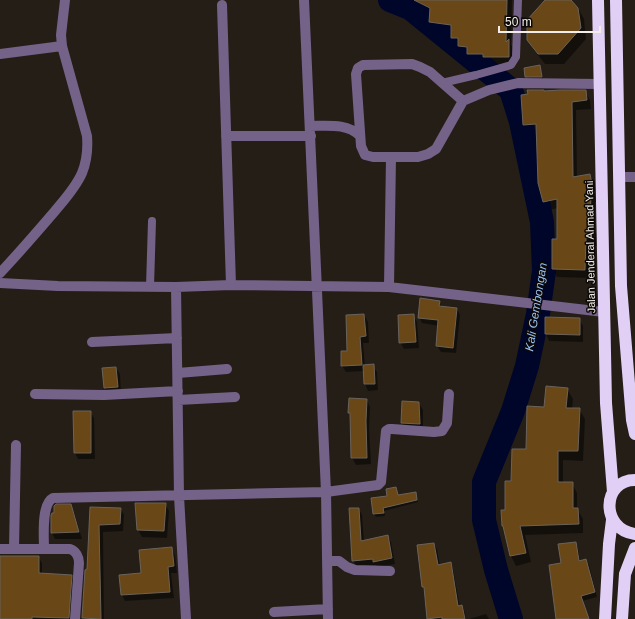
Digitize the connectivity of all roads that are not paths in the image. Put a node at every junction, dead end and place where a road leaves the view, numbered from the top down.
1 (65, 0) edge
2 (304, 0) edge
3 (518, 0) edge
4 (616, 0) edge
5 (596, 1) edge
6 (222, 5) dead end
7 (62, 46) junction
8 (0, 54) edge
9 (442, 83) junction
10 (599, 84) junction
11 (463, 101) junction
12 (311, 131) junction
13 (226, 136) junction
14 (360, 136) junction
15 (391, 157) junction
16 (619, 177) junction
17 (635, 177) edge
18 (152, 221) dead end
19 (0, 273) edge
20 (0, 283) edge
21 (231, 285) junction
22 (317, 286) junction
23 (150, 287) junction
24 (176, 287) junction
25 (389, 287) junction
26 (604, 312) junction
27 (177, 338) junction
28 (92, 342) dead end
29 (227, 369) dead end
30 (178, 373) junction
31 (632, 382) edge
32 (35, 394) dead end
33 (449, 394) dead end
34 (178, 395) junction
35 (235, 397) dead end
36 (633, 400) edge
37 (635, 434) edge
38 (16, 445) dead end
39 (635, 480) edge
40 (326, 492) junction
41 (613, 492) junction
42 (179, 496) junction
43 (612, 520) junction
44 (635, 534) edge
45 (635, 548) edge
46 (0, 549) edge
47 (14, 549) junction
48 (44, 549) junction
49 (327, 561) junction
50 (390, 571) dead end
51 (274, 612) dead end
52 (328, 614) edge
53 (75, 619) edge
54 (186, 619) edge
55 (604, 619) edge
56 (622, 619) edge

1 - 7 street
2 - 12 street
3 - 9 lane
4 - 16 highway
5 - 10 highway, Jalan Jenderal Ahmad Yani
6 - 13 street
7 - 8 street
7 - 19 street
9 - 11 street
9 - 14 street
10 - 11 street
10 - 26 highway, Jalan Jenderal Ahmad Yani
11 - 15 street
12 - 13 street
12 - 14 street
12 - 22 street
13 - 21 street
14 - 15 street
15 - 25 street
16 - 17 street
16 - 31 highway
18 - 23 lane
20 - 23 street
21 - 22 street
21 - 24 street
22 - 25 street
22 - 40 street
23 - 24 street
24 - 27 street
25 - 26 street
26 - 41 highway, Jalan Jenderal Ahmad Yani
27 - 28 street
27 - 30 street
29 - 30 street
30 - 34 street
31 - 36 highway
32 - 34 street
33 - 40 street
34 - 35 street
34 - 42 street
36 - 37 highway
38 - 47 street
39 - 41 highway
40 - 42 street
40 - 49 street
41 - 43 highway, Jalan Jenderal Ahmad Yani
42 - 48 street
42 - 54 street
43 - 44 highway
43 - 55 highway, Jalan Jenderal Ahmad Yani
45 - 56 highway
46 - 47 street
47 - 48 street
48 - 53 street
49 - 50 street
49 - 52 street
51 - 52 street

